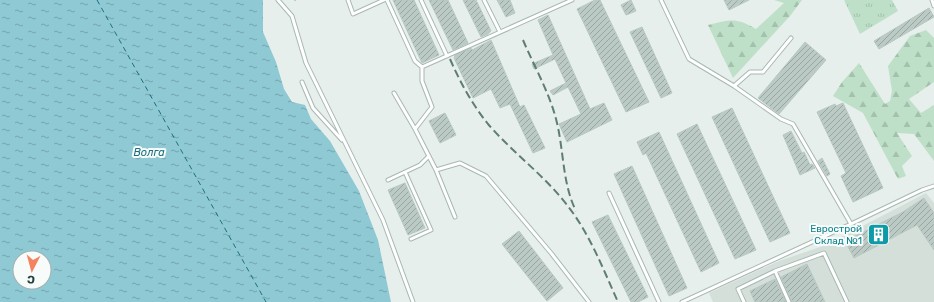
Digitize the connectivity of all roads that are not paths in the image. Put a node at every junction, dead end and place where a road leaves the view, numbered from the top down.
1 (278, 0) edge
2 (348, 0) edge
3 (385, 0) edge
4 (421, 0) edge
5 (484, 0) edge
6 (572, 0) edge
7 (661, 0) edge
8 (932, 0) edge
9 (934, 6) edge
10 (500, 32) junction
11 (791, 38) dead end
12 (447, 56) junction
13 (422, 67) junction
14 (302, 82) dead end
15 (734, 86) junction
16 (394, 93) dead end
17 (415, 129) junction
18 (345, 143) junction
19 (429, 156) junction
20 (436, 170) junction
21 (405, 172) junction
22 (388, 180) dead end
23 (934, 186) edge
24 (609, 193) dead end
25 (455, 218) dead end
26 (851, 224) junction
27 (411, 239) dead end
28 (775, 271) junction
29 (412, 302) edge
30 (588, 302) edge
31 (659, 302) edge
32 (682, 302) edge
33 (744, 302) edge
34 (789, 302) edge
35 (847, 302) edge

1 - 18 lane
2 - 3 lane
3 - 13 lane
4 - 12 lane
5 - 10 lane
6 - 10 lane
7 - 15 lane
8 - 9 lane
10 - 12 lane
11 - 15 lane
12 - 13 lane
13 - 17 lane
14 - 18 lane
15 - 26 lane
16 - 17 lane
17 - 19 lane
18 - 29 lane
19 - 20 lane
19 - 21 lane
20 - 25 lane
20 - 30 lane
21 - 22 lane
21 - 27 lane
23 - 26 lane
24 - 31 lane
26 - 32 lane
28 - 33 lane
28 - 34 lane
28 - 35 lane

